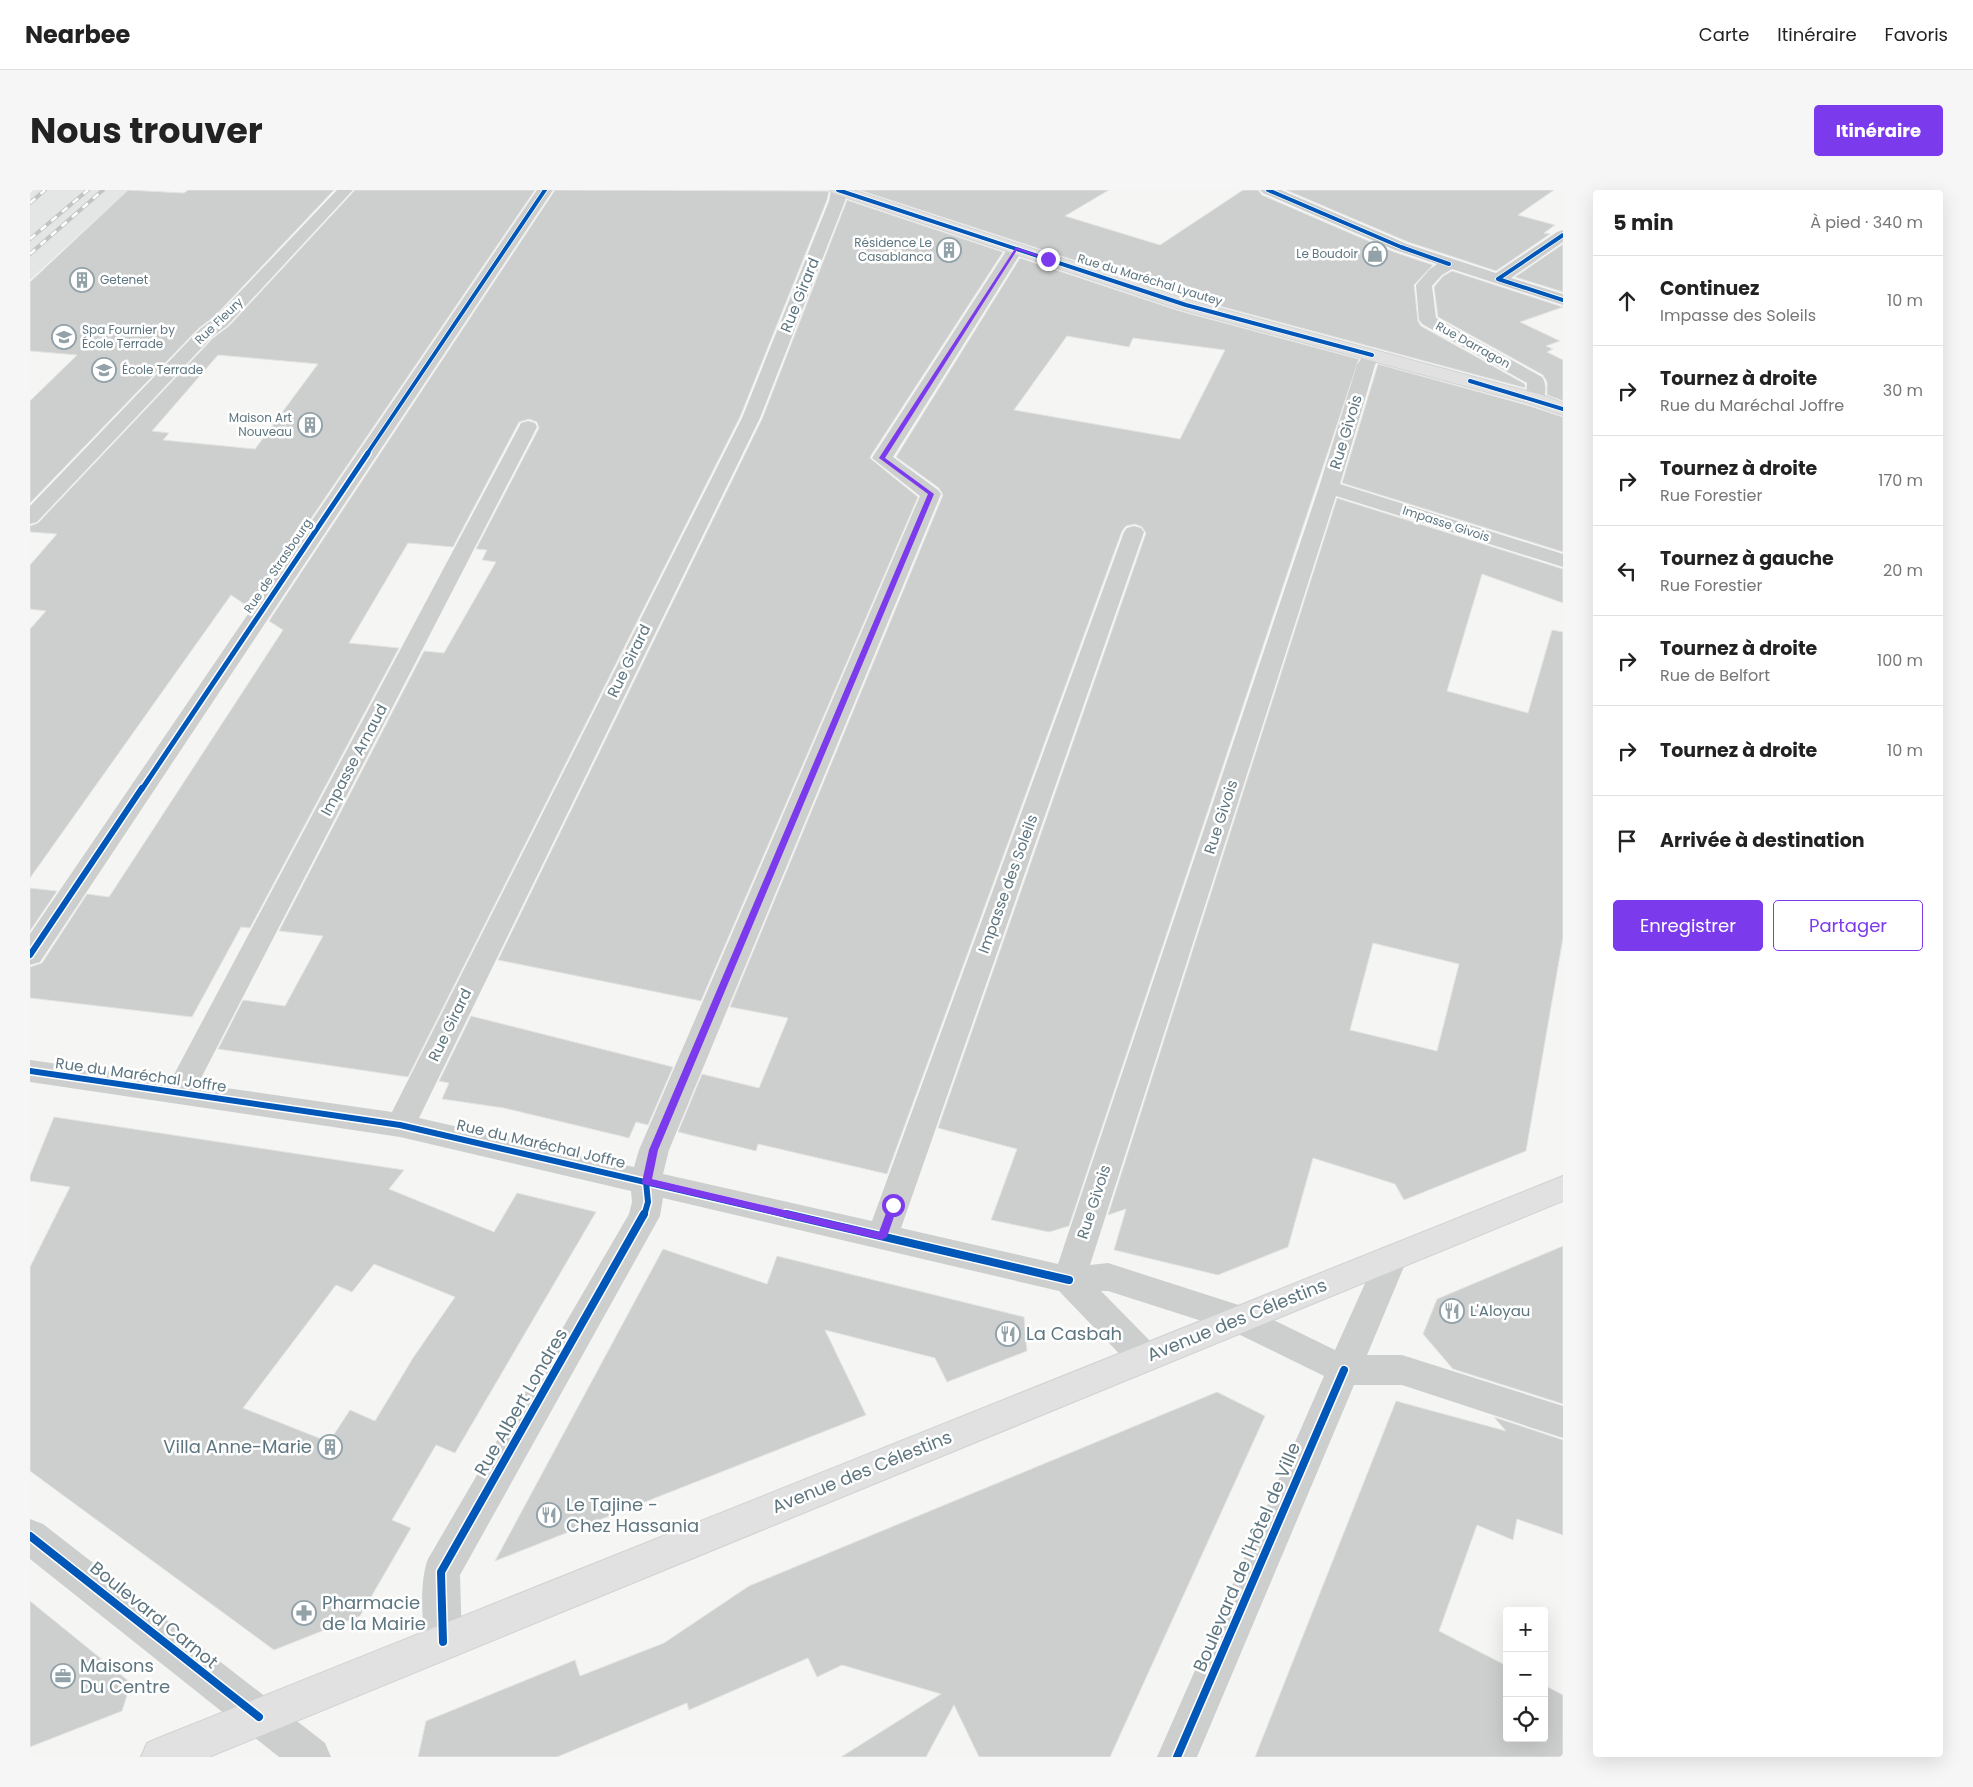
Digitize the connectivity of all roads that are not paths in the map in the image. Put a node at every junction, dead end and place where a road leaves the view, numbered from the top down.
1 (346, 190) edge
2 (545, 190) edge
3 (838, 190) edge
4 (1268, 190) edge
5 (1306, 190) edge
6 (1286, 198) junction
7 (1563, 235) edge
8 (1016, 248) junction
9 (1449, 264) junction
10 (1498, 279) junction
11 (1563, 300) edge
12 (1372, 355) junction
13 (1535, 399) junction
14 (1563, 409) edge
15 (528, 427) dead end
16 (1329, 487) junction
17 (30, 518) edge
18 (1134, 532) dead end
19 (1563, 561) edge
20 (30, 955) edge
21 (30, 1071) edge
22 (179, 1093) junction
23 (400, 1125) junction
24 (646, 1182) junction
25 (1563, 1188) edge
26 (882, 1237) junction
27 (1392, 1257) junction
28 (1069, 1280) junction
29 (1239, 1319) junction
30 (1145, 1358) junction
31 (1344, 1370) junction
32 (1563, 1422) edge
33 (30, 1536) edge
34 (443, 1642) junction
35 (259, 1717) junction
36 (161, 1757) edge
37 (311, 1757) edge
38 (1177, 1757) edge

1 - 17 street, Rue Fleury
2 - 20 street, Rue de Strasbourg
3 - 8 main road, Rue du Maréchal Lyautey
3 - 23 street, Rue Girard
4 - 6 street
5 - 6 street
6 - 9 street
7 - 10 street
8 - 12 main road, Rue du Maréchal Lyautey
8 - 24 street, Rue Albert Londres
9 - 10 street
9 - 13 street, Rue Darragon
10 - 11 street
12 - 13 main road, Rue du Maréchal Lyautey
12 - 16 street, Rue Givois
13 - 14 main road, Rue du Maréchal Lyautey
15 - 22 street, Impasse Arnaud
16 - 19 street, Impasse Givois
16 - 28 street, Rue Givois
18 - 26 street, Impasse des Soleils
21 - 22 street, Rue du Maréchal Joffre
22 - 23 street, Rue du Maréchal Joffre
23 - 24 street, Rue du Maréchal Joffre
24 - 26 street, Rue du Maréchal Joffre
24 - 34 street, Rue Albert Londres
25 - 27 main road, Avenue des Célestins
26 - 28 street, Rue du Maréchal Joffre
27 - 29 main road, Avenue des Célestins
27 - 31 street, Boulevard de l'Hôtel de Ville
28 - 29 street, Rue du Maréchal Joffre
28 - 30 street
29 - 30 main road, Avenue des Célestins
29 - 31 street, Rue du Maréchal Joffre
30 - 34 main road, Avenue des Célestins
31 - 32 street, Rue du Maréchal Joffre
31 - 38 street, Boulevard de l'Hôtel de Ville
33 - 35 street, Boulevard Carnot
34 - 35 main road, Avenue des Célestins
35 - 36 main road, Avenue des Célestins
35 - 37 street, Boulevard Carnot

